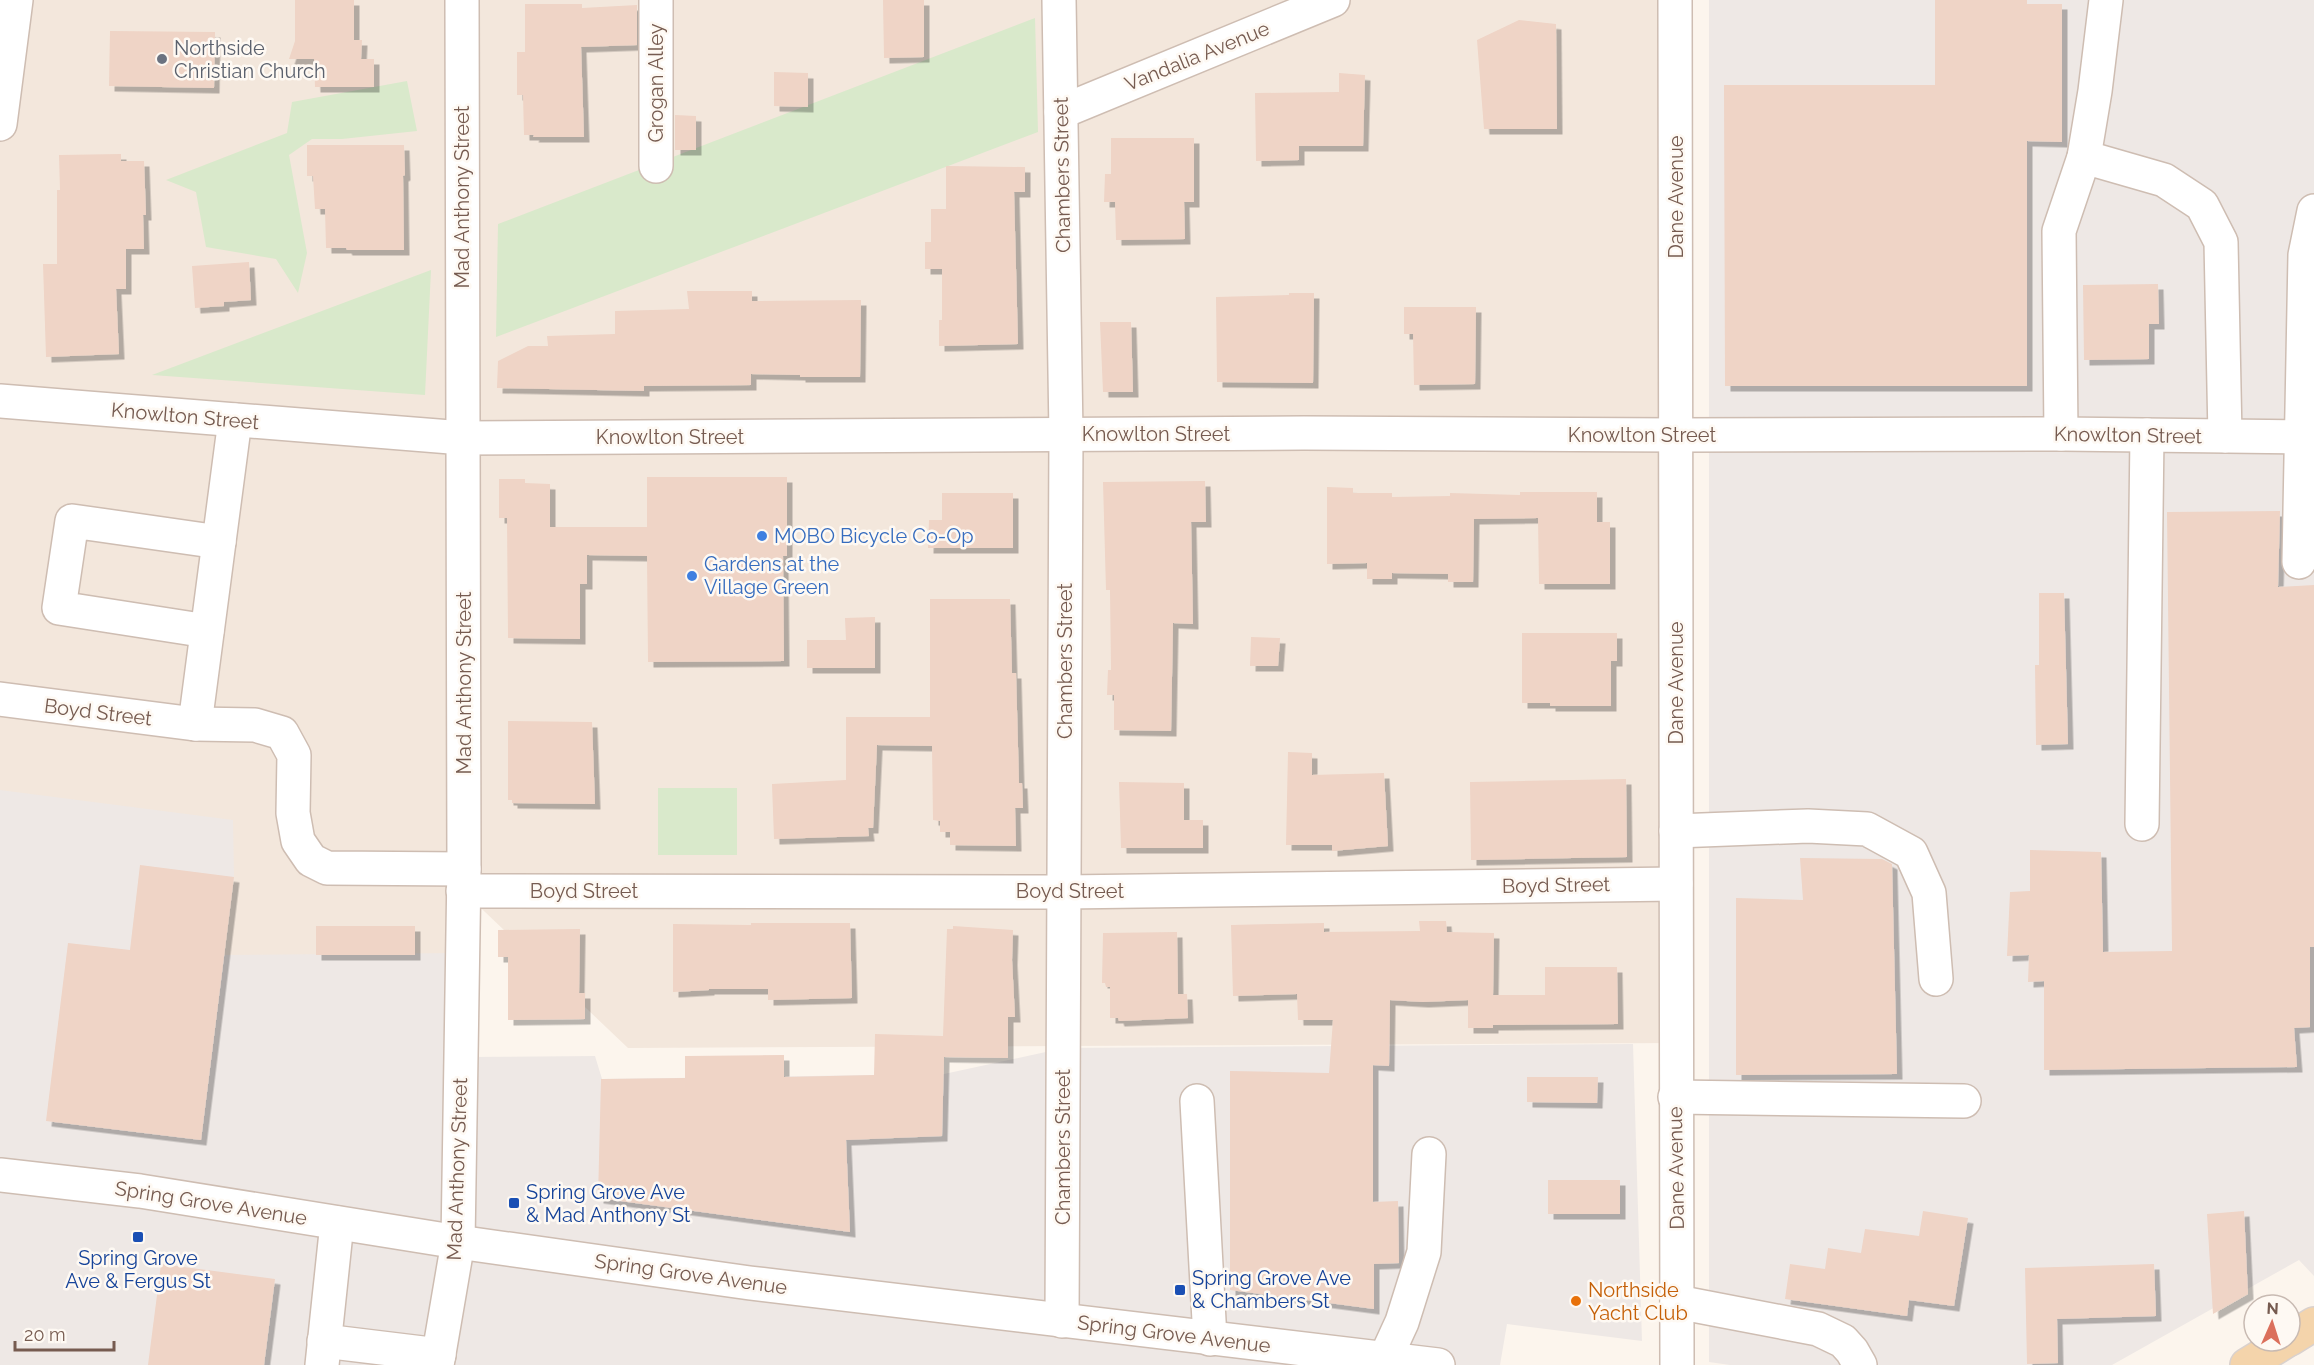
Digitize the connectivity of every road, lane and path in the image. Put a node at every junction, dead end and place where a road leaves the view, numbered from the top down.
1 (16, 0) edge
2 (462, 0) edge
3 (656, 0) edge
4 (1059, 0) edge
5 (1333, 0) edge
6 (1675, 0) edge
7 (2106, 0) edge
8 (1061, 112) junction
9 (0, 124) edge
10 (2084, 157) junction
11 (656, 166) dead end
12 (2314, 211) edge
13 (0, 401) edge
14 (235, 420) junction
15 (1066, 434) junction
16 (2061, 434) junction
17 (1677, 435) junction
18 (2147, 435) junction
19 (2225, 436) junction
20 (2308, 437) edge
21 (463, 438) junction
22 (219, 542) junction
23 (2299, 562) dead end
24 (207, 631) junction
25 (0, 699) edge
26 (195, 724) junction
27 (2142, 824) dead end
28 (1676, 831) junction
29 (464, 880) junction
30 (1676, 884) junction
31 (1065, 892) junction
32 (1936, 979) dead end
33 (1675, 1097) junction
34 (1197, 1101) dead end
35 (1964, 1101) dead end
36 (1429, 1154) dead end
37 (0, 1175) edge
38 (337, 1223) junction
39 (458, 1242) junction
40 (1677, 1302) junction
41 (1062, 1321) junction
42 (1210, 1339) junction
43 (323, 1353) edge
44 (2266, 1353) edge
45 (438, 1360) edge
46 (1387, 1362) edge
47 (1438, 1365) edge
48 (1677, 1365) edge
49 (1860, 1365) edge
50 (2247, 1365) edge

1 - 9 street
2 - 21 street, Mad Anthony Street
3 - 11 street, Grogan Alley
4 - 8 street, Chambers Street
5 - 8 street, Vandalia Avenue
6 - 17 street, Dane Avenue
7 - 10 street
8 - 15 street, Chambers Street
10 - 16 street
10 - 19 street
12 - 20 street
13 - 14 street, Knowlton Street
14 - 21 street, Knowlton Street
14 - 22 street
15 - 17 street, Knowlton Street
15 - 21 street, Knowlton Street
15 - 31 street, Chambers Street
16 - 17 street, Knowlton Street
16 - 18 street, Knowlton Street
17 - 28 street, Dane Avenue
18 - 19 street, Knowlton Street
18 - 27 street
19 - 20 street, Knowlton Street
20 - 23 street
21 - 29 street, Mad Anthony Street
22 - 24 street
22 - 24 street
24 - 26 street
25 - 26 street, Boyd Street
26 - 29 street, Boyd Street
28 - 30 street, Dane Avenue
28 - 32 street
29 - 31 street, Boyd Street
29 - 39 street, Mad Anthony Street
30 - 31 street, Boyd Street
30 - 33 street, Dane Avenue
31 - 41 street, Chambers Street
33 - 35 street
33 - 40 street, Dane Avenue
34 - 42 street
36 - 46 street
37 - 38 street, Spring Grove Avenue
38 - 39 street, Spring Grove Avenue
38 - 43 street
39 - 41 street, Spring Grove Avenue
39 - 45 street, Mad Anthony Street
40 - 48 street, Dane Avenue
40 - 49 street
41 - 42 street, Spring Grove Avenue
42 - 46 street, Spring Grove Avenue
43 - 45 street
44 - 50 main road
46 - 47 street, Spring Grove Avenue

